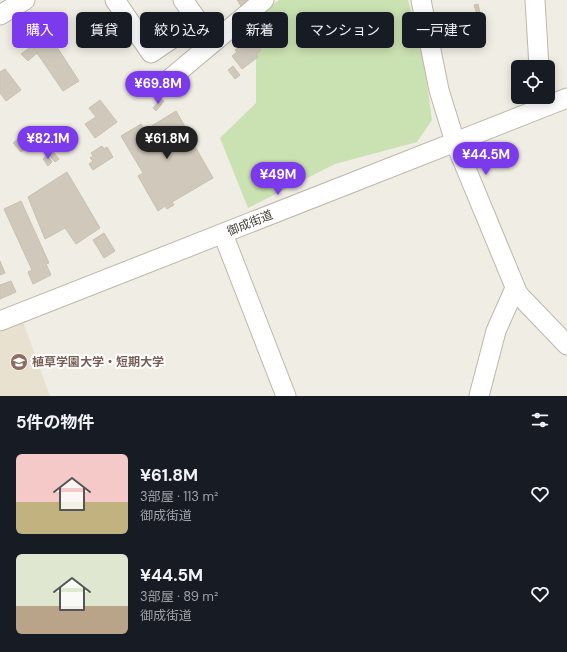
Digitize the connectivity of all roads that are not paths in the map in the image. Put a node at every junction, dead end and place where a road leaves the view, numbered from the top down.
1 (25, 0) edge
2 (115, 0) edge
3 (183, 0) edge
4 (264, 0) edge
5 (421, 0) edge
6 (535, 0) edge
7 (0, 15) edge
8 (539, 60) edge
9 (160, 87) dead end
10 (567, 98) edge
11 (555, 100) edge
12 (538, 104) edge
13 (455, 142) junction
14 (223, 234) junction
15 (515, 288) junction
16 (0, 321) edge
17 (567, 345) edge
18 (286, 396) edge
19 (480, 396) edge

1 - 7 street
2 - 3 street
4 - 9 street
5 - 13 street
6 - 8 street
10 - 11 street, 御成街道
12 - 13 street, 御成街道
13 - 14 street, 御成街道
13 - 15 street
14 - 16 street, 御成街道
14 - 18 street
15 - 17 street
15 - 19 street

